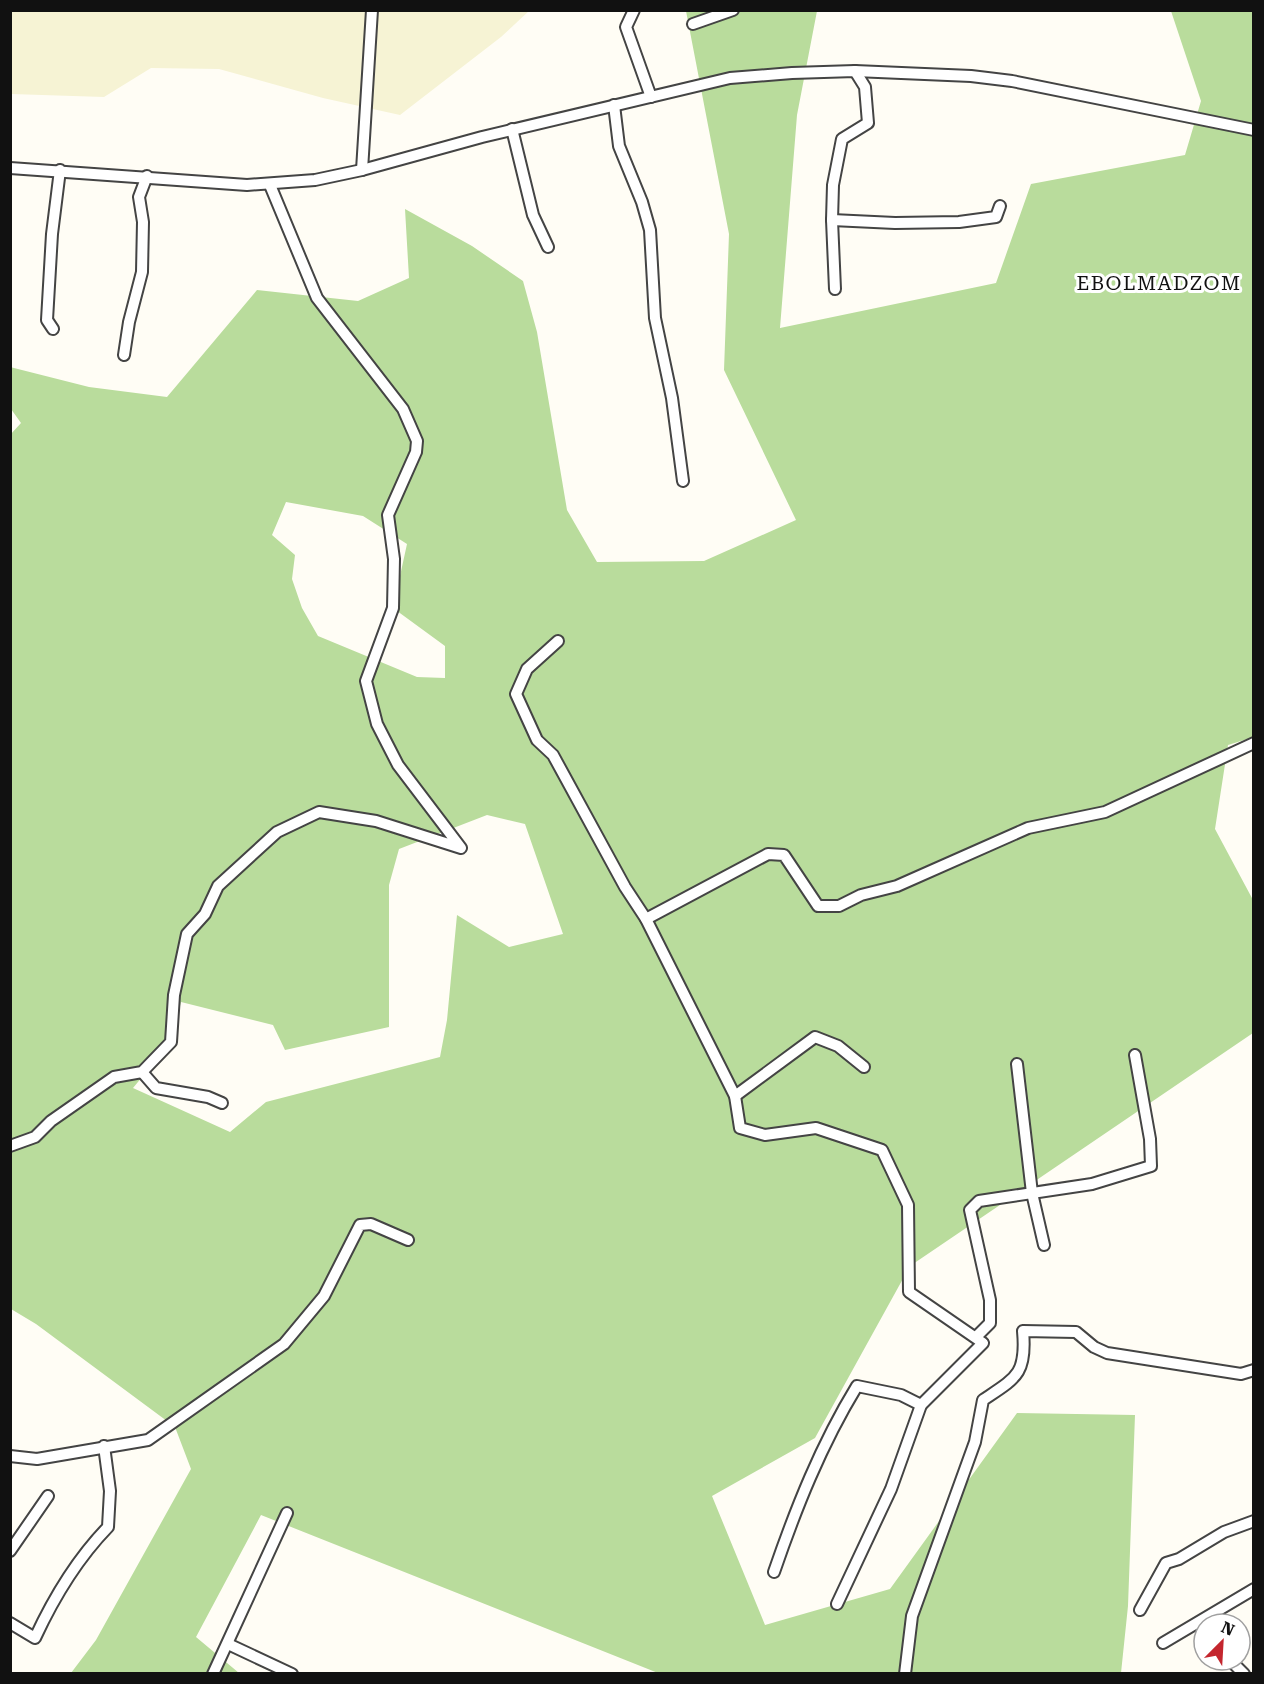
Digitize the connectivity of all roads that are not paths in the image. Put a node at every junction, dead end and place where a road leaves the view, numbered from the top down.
1 (372, 10) edge
2 (634, 10) edge
3 (733, 10) edge
4 (693, 24) dead end
5 (855, 71) junction
6 (651, 97) junction
7 (614, 105) junction
8 (512, 129) junction
9 (1254, 130) edge
10 (10, 168) edge
11 (60, 170) junction
12 (362, 170) junction
13 (147, 176) junction
14 (270, 184) junction
15 (1000, 206) dead end
16 (832, 220) junction
17 (548, 247) dead end
18 (835, 289) dead end
19 (54, 329) dead end
20 (124, 355) dead end
21 (683, 481) dead end
22 (558, 641) dead end
23 (1254, 743) edge
24 (646, 918) junction
25 (1135, 1055) dead end
26 (1017, 1064) dead end
27 (864, 1067) dead end
28 (142, 1072) junction
29 (735, 1096) junction
30 (222, 1103) dead end
31 (10, 1146) edge
32 (1032, 1193) junction
33 (408, 1240) dead end
34 (1044, 1245) dead end
35 (977, 1336) junction
36 (1254, 1370) edge
37 (921, 1405) junction
38 (104, 1446) junction
39 (10, 1456) edge
40 (48, 1496) dead end
41 (287, 1513) dead end
42 (1254, 1521) edge
43 (10, 1551) edge
44 (774, 1572) dead end
45 (1254, 1589) edge
46 (837, 1604) dead end
47 (1140, 1610) dead end
48 (1222, 1612) edge
49 (10, 1623) edge
50 (1192, 1628) edge
51 (1163, 1642) dead end
52 (228, 1644) junction
53 (213, 1674) edge
54 (292, 1674) edge
55 (905, 1674) edge

1 - 12 street
2 - 6 street
3 - 4 street
5 - 6 street
5 - 9 street
5 - 16 street
6 - 7 street
7 - 8 street
7 - 21 street
8 - 12 street
8 - 17 street
10 - 11 street
11 - 13 street
11 - 19 street
12 - 14 street
13 - 14 street
13 - 20 street
14 - 28 street
15 - 16 street
16 - 18 street
22 - 24 street
23 - 24 street
24 - 29 street
25 - 32 street
26 - 32 street
27 - 29 street
28 - 30 street
28 - 31 street
29 - 35 street
32 - 34 street
32 - 35 street
33 - 38 street
35 - 37 street
36 - 55 street
37 - 44 street
37 - 46 street
38 - 39 street
38 - 49 street
40 - 43 street
41 - 52 street
42 - 47 street
45 - 48 street
50 - 51 street
52 - 53 street
52 - 54 street

